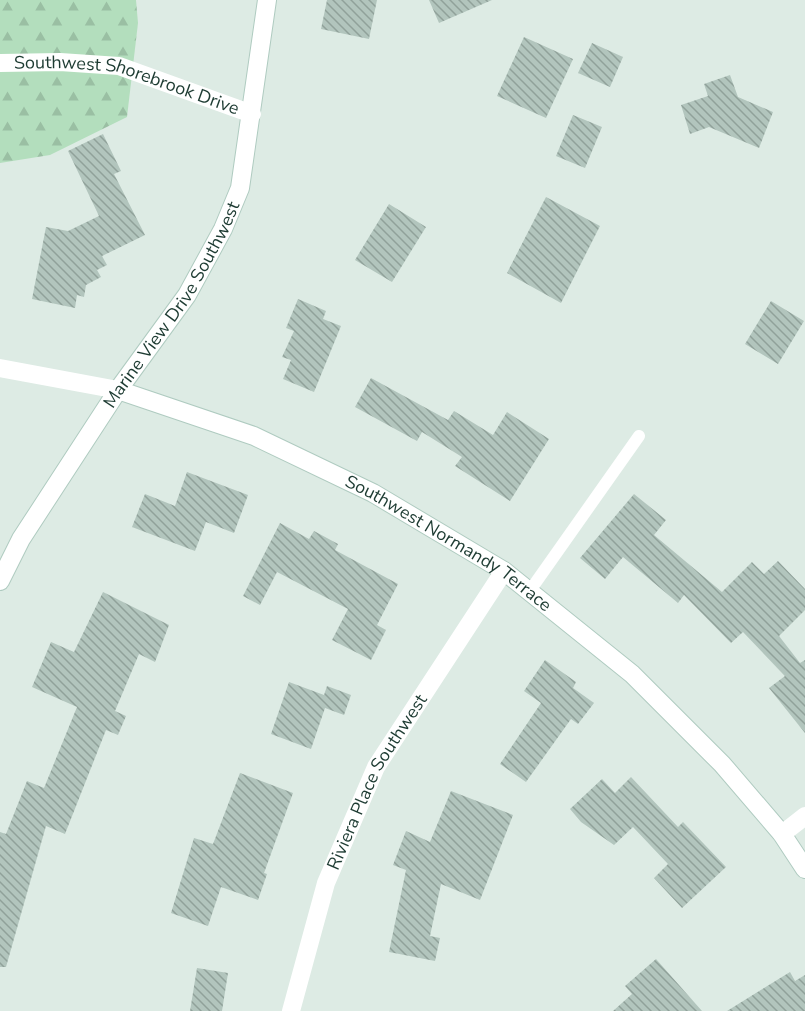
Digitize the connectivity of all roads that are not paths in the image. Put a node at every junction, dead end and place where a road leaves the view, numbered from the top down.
1 (267, 0) edge
2 (0, 63) edge
3 (252, 114) junction
4 (0, 368) edge
5 (118, 390) junction
6 (639, 436) dead end
7 (504, 571) junction
8 (0, 581) edge
9 (529, 592) junction
10 (805, 816) edge
11 (782, 834) junction
12 (805, 869) edge
13 (291, 1011) edge

1 - 3 street, Marine View Drive Southwest
2 - 3 street, Southwest Shorebrook Drive
3 - 5 street, Marine View Drive Southwest
4 - 5 street, Southwest Normandy Terrace
5 - 7 street, Southwest Normandy Terrace
5 - 8 street, Marine View Drive Southwest
6 - 9 lane
7 - 9 street, Southwest Normandy Terrace
7 - 13 street, Riviera Place Southwest
9 - 11 street, Southwest Normandy Terrace
10 - 11 street
11 - 12 street, Southwest Normandy Terrace

